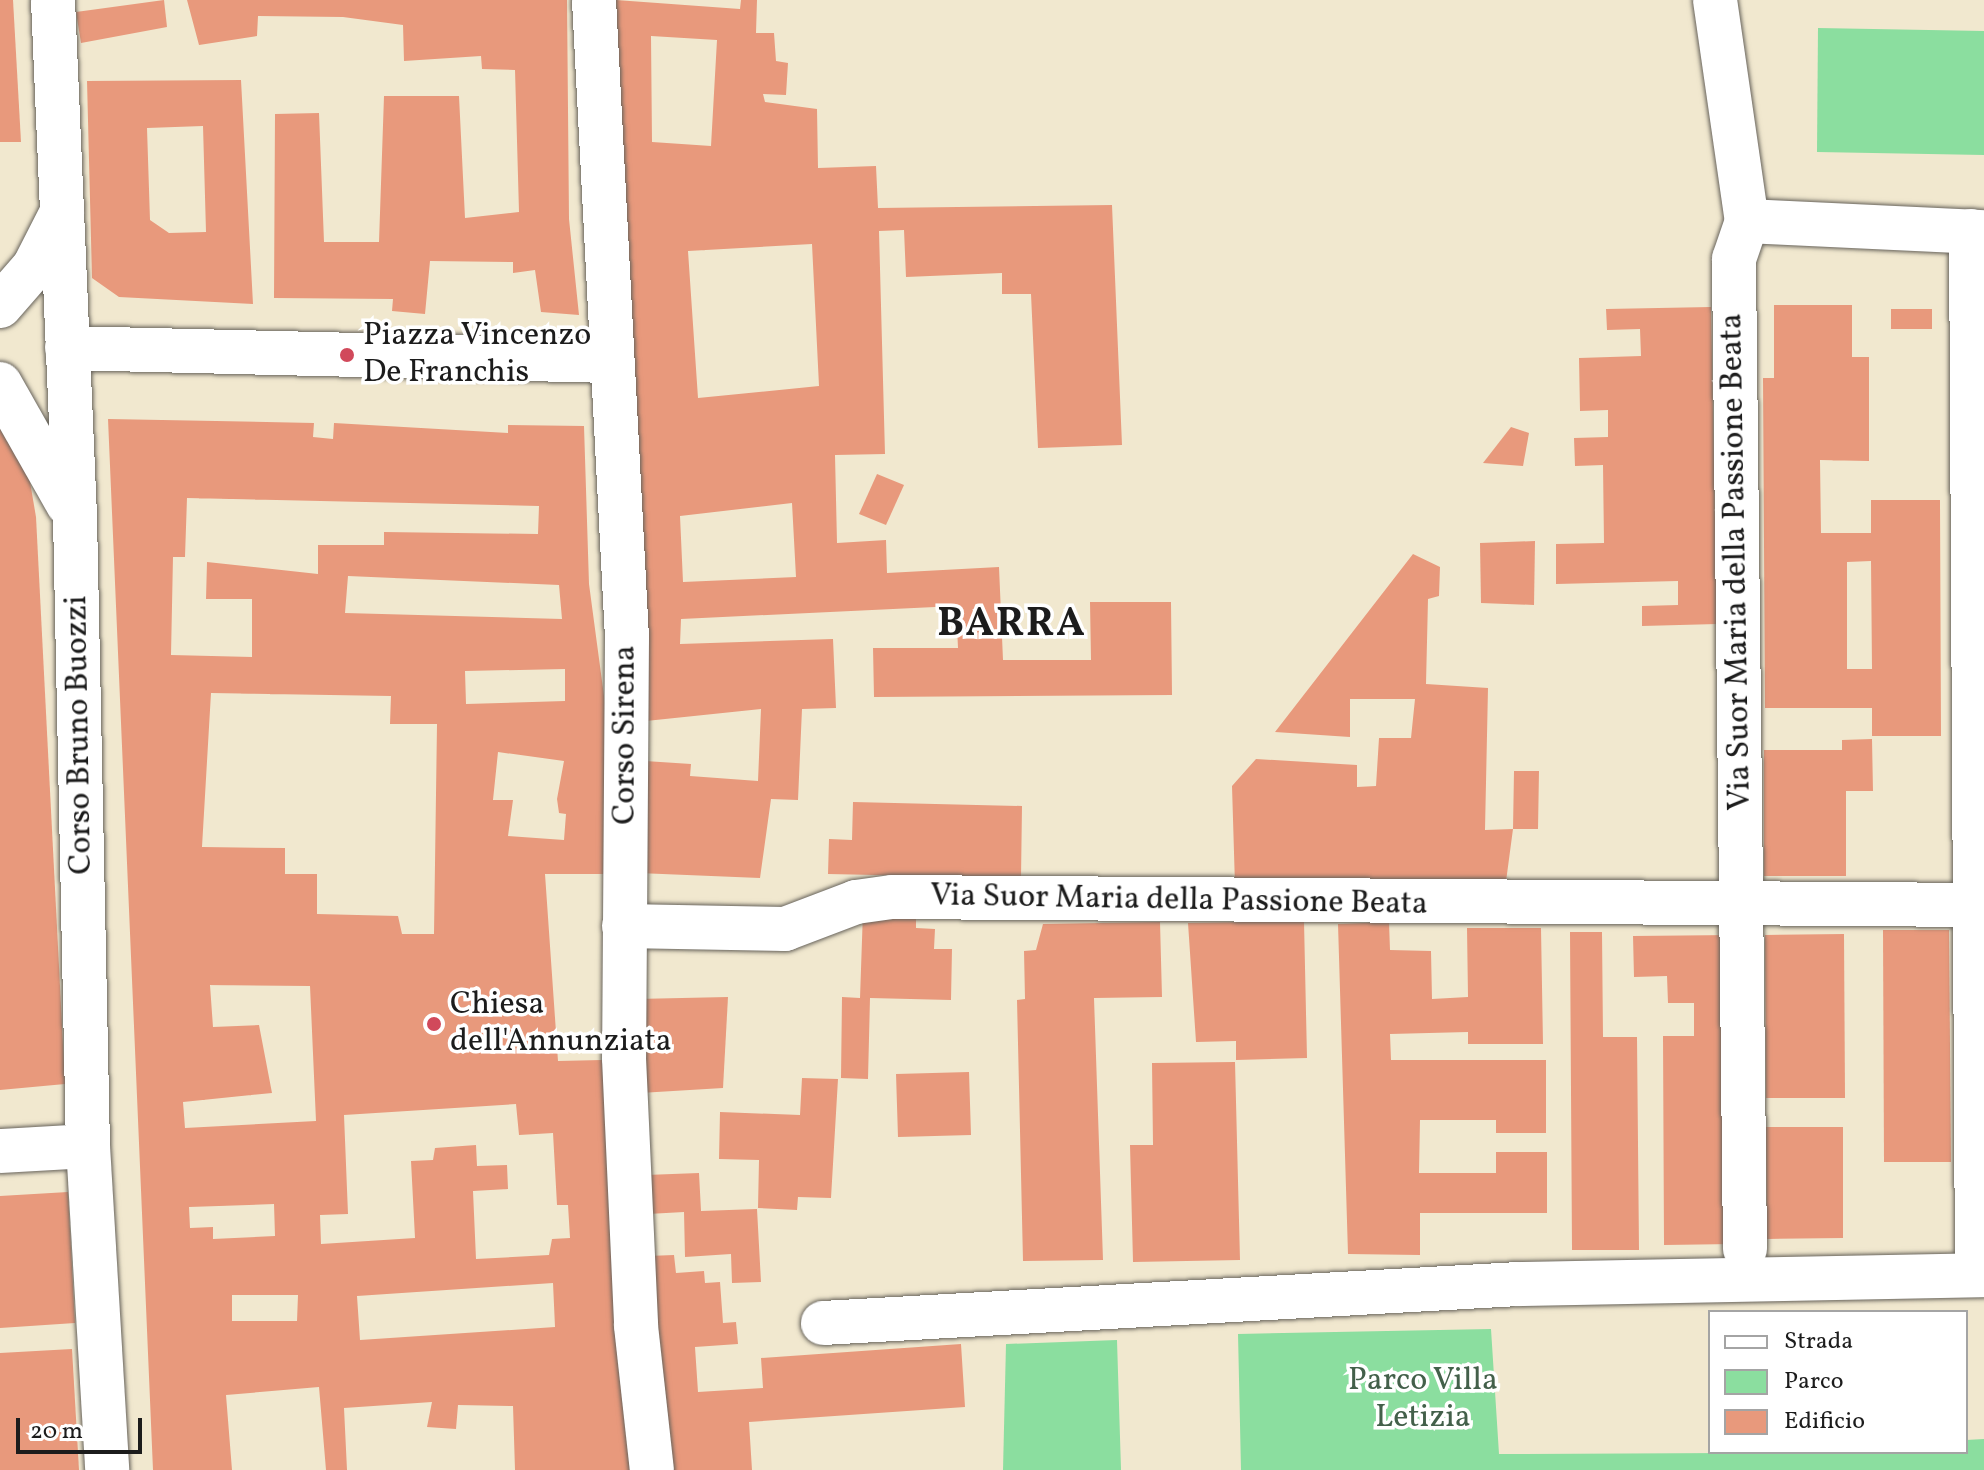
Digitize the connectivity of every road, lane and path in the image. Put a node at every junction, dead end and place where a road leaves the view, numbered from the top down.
1 (53, 0) edge
2 (594, 0) edge
3 (1715, 0) edge
4 (63, 210) junction
5 (1747, 221) junction
6 (1978, 232) edge
7 (0, 306) edge
8 (67, 348) junction
9 (612, 361) junction
10 (0, 384) edge
11 (75, 517) junction
12 (1977, 905) edge
13 (1740, 906) junction
14 (624, 926) junction
15 (88, 1146) junction
16 (0, 1151) edge
17 (1745, 1249) dead end
18 (1980, 1275) edge
19 (823, 1323) dead end
20 (107, 1470) edge
21 (652, 1470) edge

1 - 4 street, Corso Bruno Buozzi
2 - 9 street, Corso Sirena
3 - 5 street
4 - 7 street
4 - 8 street, Corso Bruno Buozzi
5 - 6 street
5 - 13 street, Via Suor Maria della Passione Beata
6 - 12 street
8 - 9 street
8 - 11 street, Corso Bruno Buozzi
9 - 14 street, Corso Sirena
10 - 11 street
11 - 15 street, Corso Bruno Buozzi
12 - 13 street, Via Suor Maria della Passione Beata
12 - 18 street
13 - 14 street, Via Suor Maria della Passione Beata
13 - 17 street, Via Suor Maria della Passione Beata
14 - 21 street, Corso Sirena
15 - 16 street
15 - 20 street, Corso Bruno Buozzi
18 - 19 street

